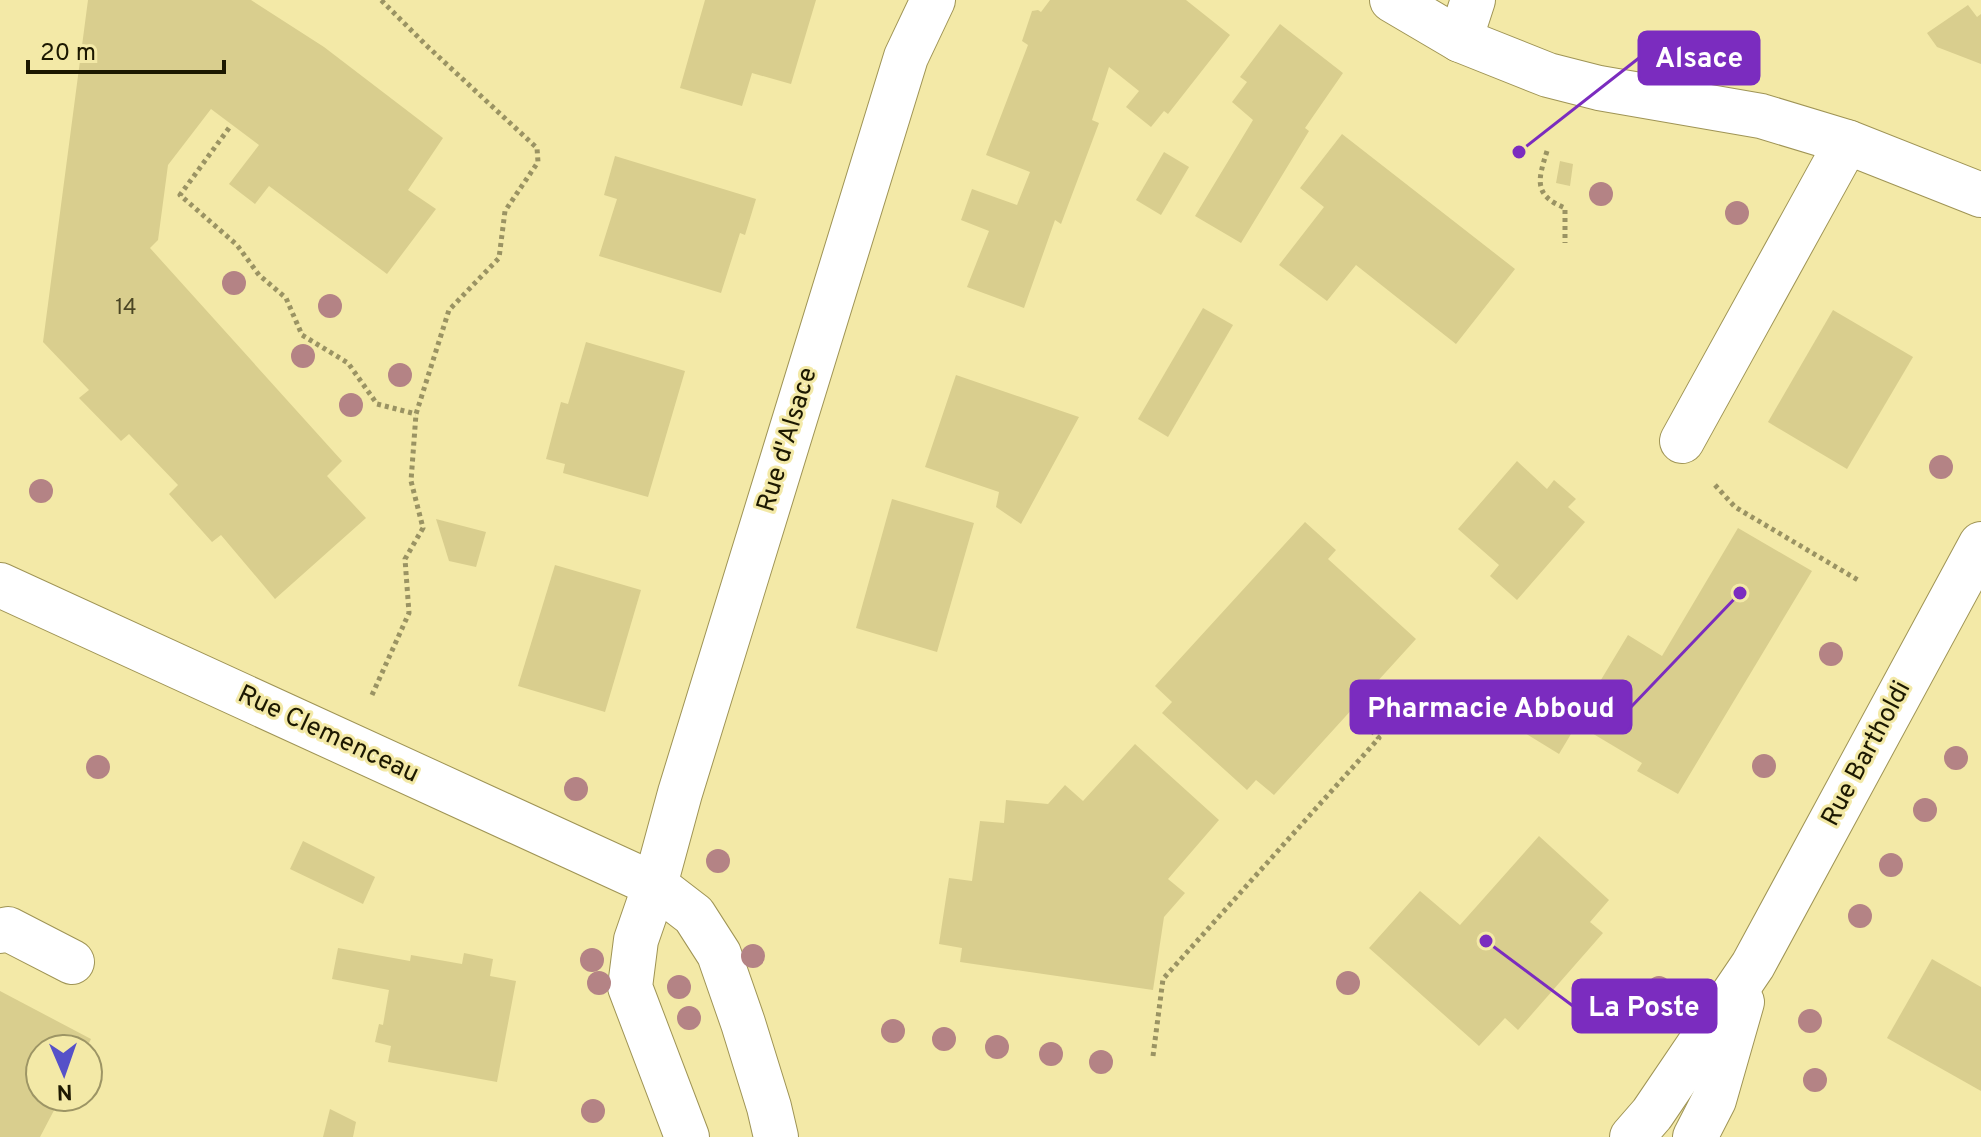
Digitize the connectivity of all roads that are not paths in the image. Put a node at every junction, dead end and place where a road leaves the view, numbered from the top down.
1 (933, 0) edge
2 (1392, 0) edge
3 (1466, 20) edge
4 (1847, 142) junction
5 (1981, 195) edge
6 (1682, 441) road end
7 (1981, 544) edge
8 (0, 585) edge
9 (655, 885) junction
10 (0, 931) edge
11 (72, 962) dead end
12 (1753, 965) junction
13 (1642, 1126) edge
14 (687, 1137) edge
15 (776, 1137) edge
16 (1693, 1137) edge

1 - 9 street, Rue d'Alsace
2 - 3 street
3 - 4 street
4 - 5 street
4 - 6 street
7 - 12 street, Rue Bartholdi
8 - 9 street, Rue Clemenceau
9 - 14 street, Rue d'Alsace
9 - 15 street
10 - 11 street
12 - 13 street, Rue Bartholdi
12 - 16 street, Rue Bartholdi
13 - 16 street

